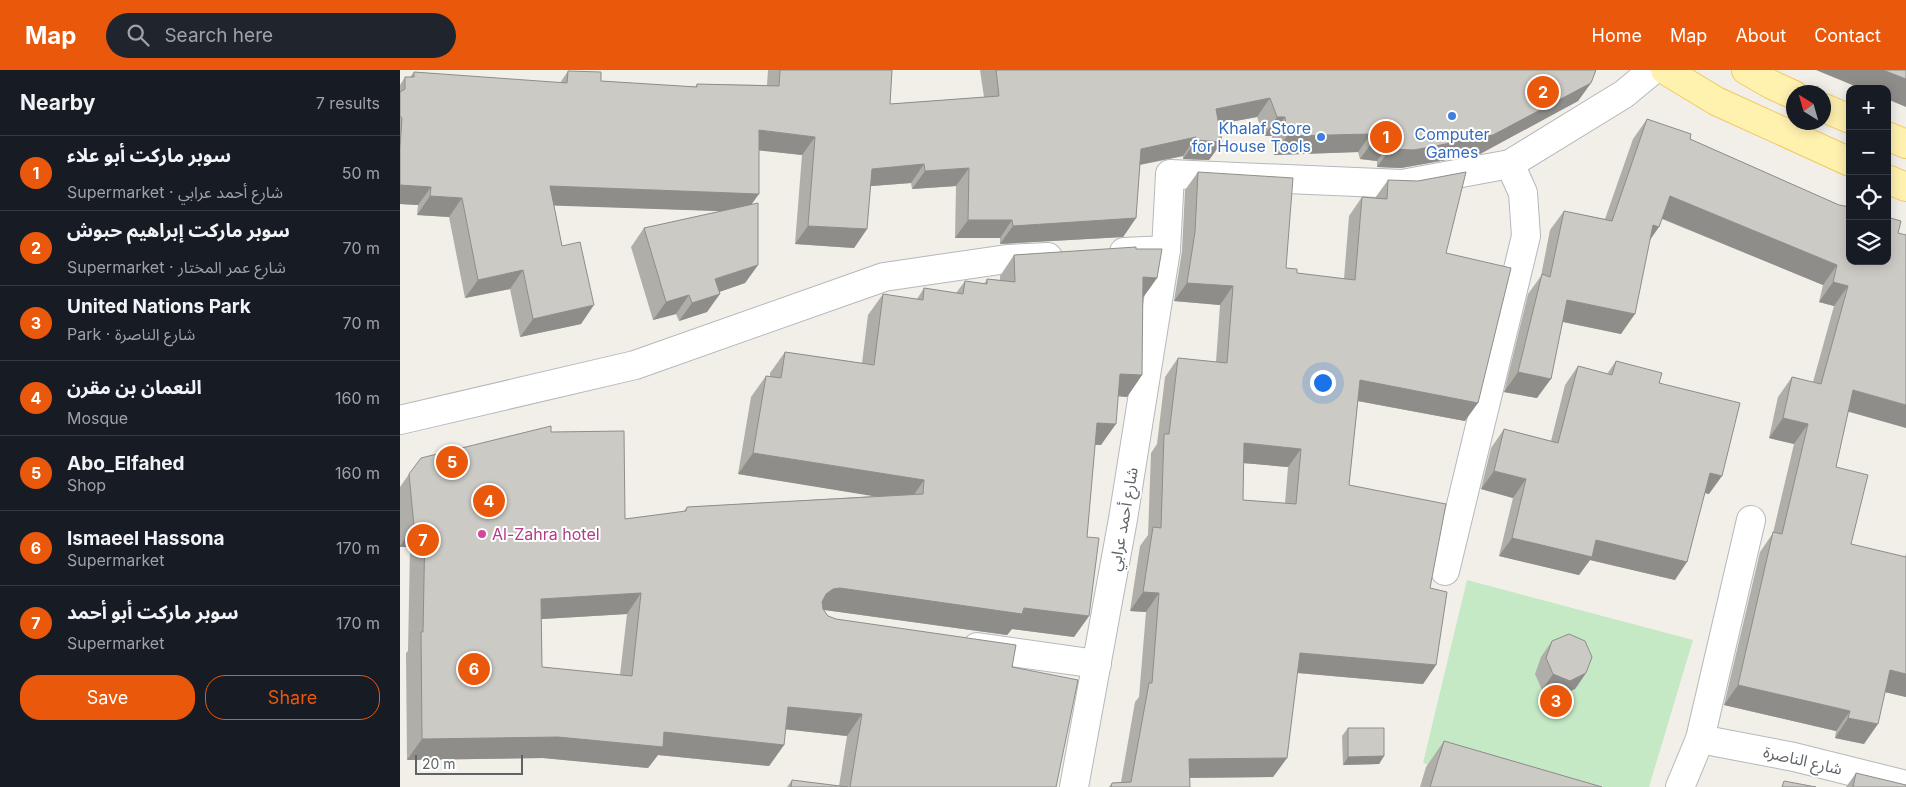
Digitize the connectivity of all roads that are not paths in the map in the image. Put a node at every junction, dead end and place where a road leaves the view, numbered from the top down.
1 (1653, 70) edge
2 (1665, 70) edge
3 (1746, 70) edge
4 (1786, 91) edge
5 (1831, 111) edge
6 (1846, 117) edge
7 (1891, 138) edge
8 (1906, 144) edge
9 (1846, 160) edge
10 (1510, 164) junction
11 (1891, 181) edge
12 (1906, 187) edge
13 (1166, 250) junction
14 (400, 420) edge
15 (1751, 520) dead end
16 (1445, 571) dead end
17 (950, 643) edge
18 (1097, 664) junction
19 (1700, 739) junction
20 (1906, 785) edge
21 (1074, 787) edge
22 (1680, 787) edge

1 - 10 street
2 - 9 main road
3 - 4 main road
5 - 6 main road
7 - 8 main road
10 - 13 street, شارع أحمد عرابي
10 - 16 street
11 - 12 main road
13 - 14 street
13 - 18 street, شارع أحمد عرابي
15 - 19 street
17 - 18 street
18 - 21 street, شارع أحمد عرابي
19 - 20 street, شارع الناصرة
19 - 22 street

